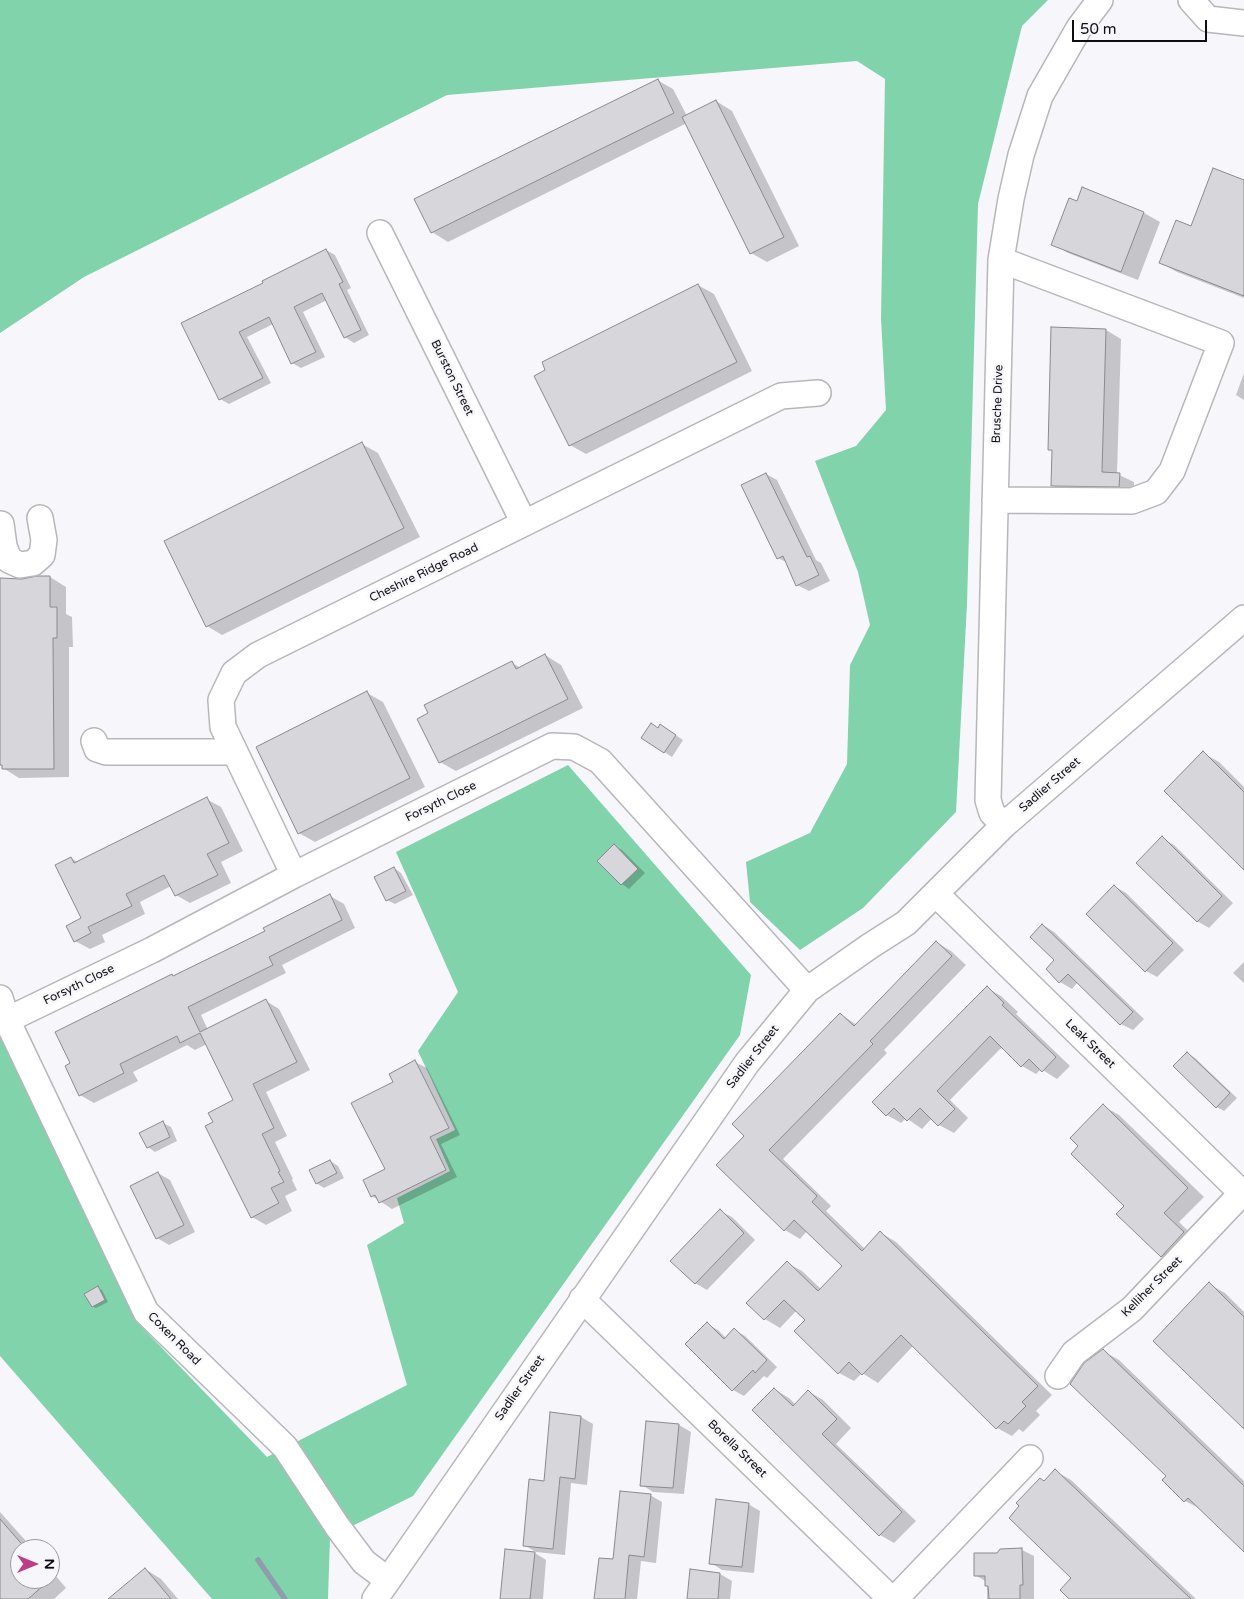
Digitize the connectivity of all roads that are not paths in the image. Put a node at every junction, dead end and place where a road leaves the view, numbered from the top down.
1 (1100, 0) edge
2 (1191, 0) edge
3 (1244, 23) edge
4 (380, 233) dead end
5 (1001, 260) junction
6 (818, 393) dead end
7 (995, 500) junction
8 (40, 518) dead end
9 (524, 523) junction
10 (1, 524) edge
11 (1244, 618) edge
12 (94, 741) dead end
13 (234, 752) junction
14 (1004, 825) junction
15 (294, 875) junction
16 (936, 894) junction
17 (807, 990) junction
18 (4, 1009) edge
19 (1243, 1194) edge
20 (582, 1298) junction
21 (1058, 1376) dead end
22 (1030, 1458) dead end
23 (382, 1590) edge
24 (891, 1599) edge
25 (895, 1599) edge

1 - 5 lane, Brusche Drive
2 - 3 lane
4 - 9 lane, Burston Street
5 - 7 lane, Brusche Drive
5 - 7 lane
6 - 9 lane, Cheshire Ridge Road
7 - 14 lane, Brusche Drive
8 - 10 lane
9 - 13 lane, Cheshire Ridge Road
11 - 14 lane, Sadlier Street
12 - 13 lane
13 - 15 lane, Cheshire Ridge Road
14 - 16 lane, Sadlier Street
15 - 17 lane, Forsyth Close
15 - 18 lane, Forsyth Close
16 - 17 lane, Sadlier Street
16 - 19 lane, Leak Street
17 - 20 lane, Sadlier Street
18 - 23 lane, Coxen Road
19 - 21 lane, Kelliher Street
20 - 23 lane, Sadlier Street
20 - 24 lane, Borella Street
22 - 25 lane

